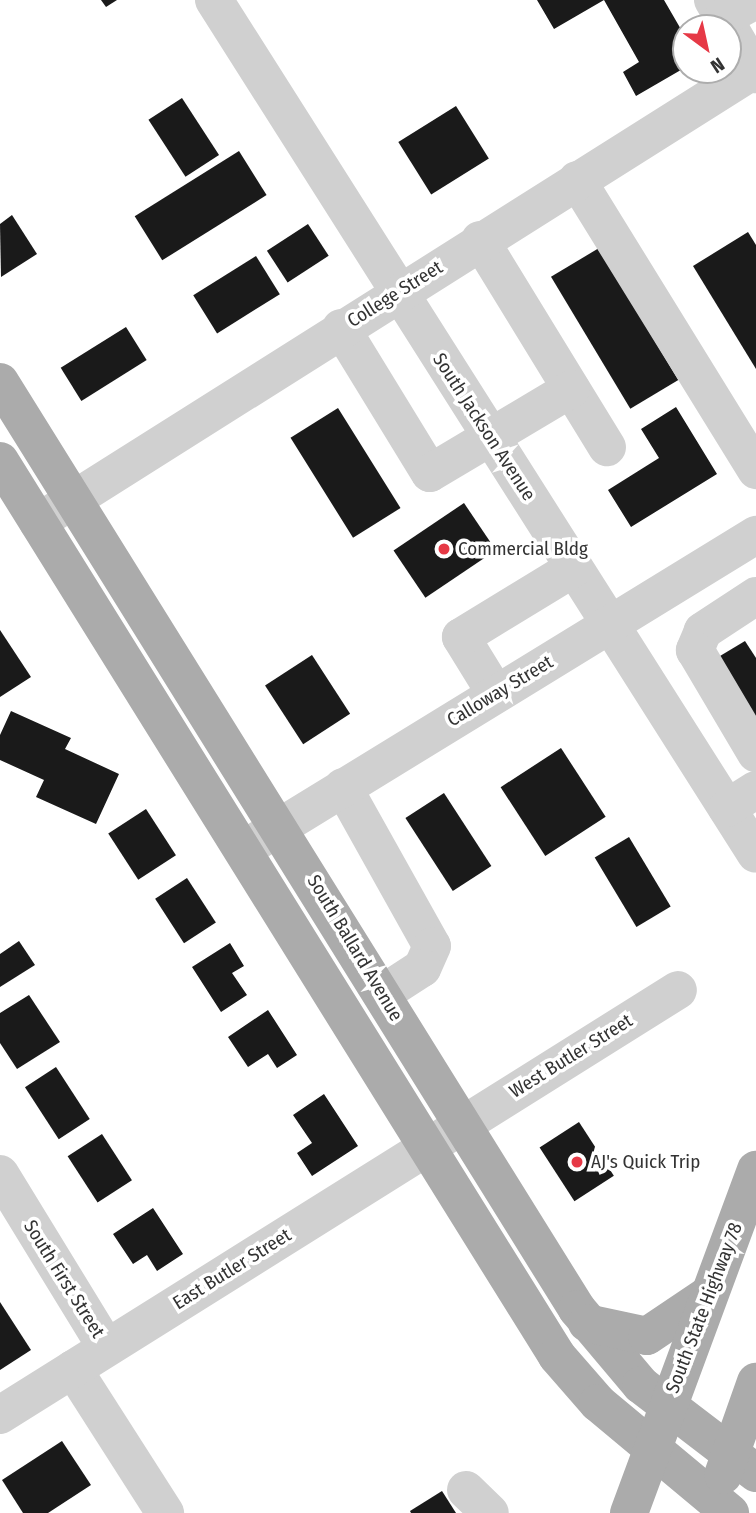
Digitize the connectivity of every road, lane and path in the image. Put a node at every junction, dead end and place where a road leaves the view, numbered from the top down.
1 (214, 0) edge
2 (730, 6) edge
3 (755, 72) edge
4 (578, 180) junction
5 (480, 240) junction
6 (397, 292) junction
7 (341, 328) junction
8 (0, 382) edge
9 (571, 389) junction
10 (491, 437) junction
11 (607, 447) dead end
12 (0, 461) edge
13 (756, 470) edge
14 (73, 499) junction
15 (38, 522) junction
16 (756, 535) edge
17 (574, 568) junction
18 (756, 596) edge
19 (611, 624) junction
20 (496, 694) junction
21 (756, 753) edge
22 (343, 787) junction
23 (741, 799) edge
24 (281, 826) junction
25 (244, 849) junction
26 (756, 853) edge
27 (678, 990) dead end
28 (383, 994) junction
29 (464, 1123) junction
30 (425, 1147) junction
31 (756, 1170) edge
32 (0, 1174) edge
33 (710, 1294) junction
34 (587, 1323) junction
35 (107, 1347) junction
36 (73, 1369) junction
37 (756, 1381) edge
38 (667, 1406) junction
39 (0, 1415) edge
40 (653, 1447) junction
41 (743, 1463) edge
42 (718, 1508) edge
43 (165, 1513) edge
44 (629, 1513) edge

1 - 6 street, South Jackson Avenue
2 - 3 street
3 - 4 street, College Street
4 - 5 street, College Street
4 - 13 street
5 - 6 street, College Street
5 - 9 street
6 - 7 street, College Street
6 - 10 street, South Jackson Avenue
7 - 10 street
7 - 14 street, College Street
8 - 14 main road, South Ballard Avenue
9 - 10 street
9 - 11 street
10 - 17 street, South Jackson Avenue
12 - 15 main road
14 - 15 street, College Street
14 - 24 main road, South Ballard Avenue
15 - 25 main road
16 - 19 street, Calloway Street
17 - 19 street, South Jackson Avenue
17 - 20 street
18 - 21 street
19 - 20 street, Calloway Street
19 - 23 street, South Jackson Avenue
20 - 22 street, Calloway Street
22 - 24 street, Calloway Street
22 - 28 street
23 - 26 street, South Jackson Avenue
24 - 25 street, Calloway Street
24 - 28 main road, South Ballard Avenue
25 - 30 main road
27 - 29 street, West Butler Street
28 - 29 main road, South Ballard Avenue
29 - 30 street, East Butler Street
29 - 34 main road, South Ballard Avenue
30 - 35 street, East Butler Street
30 - 40 main road
31 - 33 main road, South State Highway 78
32 - 35 street, South First Street
33 - 34 main road
33 - 38 main road, South State Highway 78
34 - 38 main road, South Ballard Avenue
35 - 36 street, East Butler Street
36 - 39 street, East Butler Street
36 - 43 street
37 - 41 main road
38 - 40 main road, South State Highway 78
38 - 41 main road, South Ballard Avenue
40 - 42 main road
40 - 44 main road, South State Highway 78
41 - 42 main road

